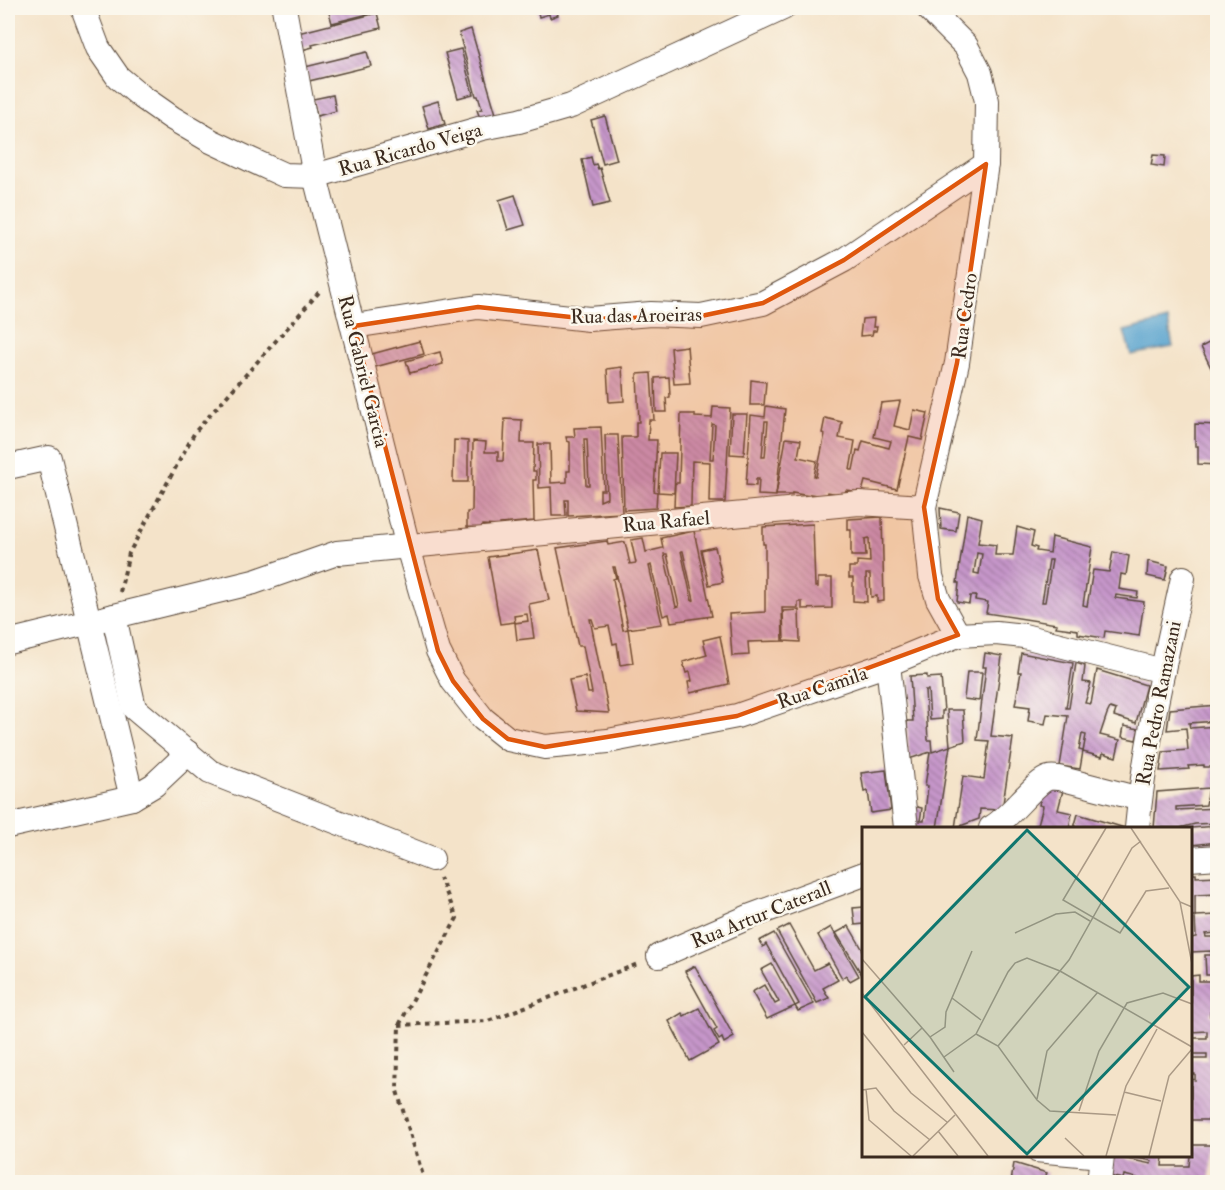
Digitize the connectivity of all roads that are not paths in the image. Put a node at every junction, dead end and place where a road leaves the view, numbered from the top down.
1 (83, 8) edge
2 (284, 8) edge
3 (783, 8) edge
4 (928, 8) edge
5 (986, 164) junction
6 (315, 176) junction
7 (354, 326) junction
8 (8, 467) edge
9 (924, 507) junction
10 (408, 547) junction
11 (1183, 578) dead end
12 (114, 616) junction
13 (88, 622) junction
14 (958, 635) junction
15 (8, 642) edge
16 (888, 664) junction
17 (100, 671) junction
18 (1162, 671) junction
19 (131, 691) junction
20 (483, 719) joint
21 (188, 753) junction
22 (132, 798) junction
23 (1140, 799) junction
24 (8, 826) edge
25 (906, 827) edge
26 (992, 827) edge
27 (1137, 827) edge
28 (1218, 857) edge
29 (432, 859) road end
30 (1192, 859) edge
31 (862, 875) edge
32 (659, 956) road end
33 (1046, 1157) edge
34 (1101, 1167) edge

1 - 6 street, Rua Ricardo Veiga
2 - 6 street, Rua Gabriel Garcia
3 - 6 street, Rua Ricardo Veiga
4 - 5 street, Rua Cedro
5 - 7 street, Rua das Aroeiras
5 - 9 street, Rua Cedro
6 - 7 street, Rua Gabriel Garcia
7 - 10 street, Rua Gabriel Garcia
8 - 13 street
9 - 10 street, Rua Rafael
9 - 14 street, Rua Cedro
10 - 12 street, Rua Rafael
10 - 20 street, Rua Gabriel Garcia
11 - 18 street, Rua Pedro Ramazani
12 - 13 street, Rua Rafael
12 - 19 street
13 - 15 street, Rua Rafael
13 - 17 street
14 - 16 street, Rua Camila
14 - 18 street, Rua Camila
16 - 20 street, Rua Camila
16 - 25 street
17 - 19 street
17 - 22 street
18 - 23 street, Rua Pedro Ramazani
19 - 21 street
21 - 22 street
21 - 29 street
22 - 24 street
23 - 26 street
23 - 27 street, Rua Pedro Ramazani
28 - 30 street
31 - 32 street, Rua Artur Caterall
33 - 34 lane

